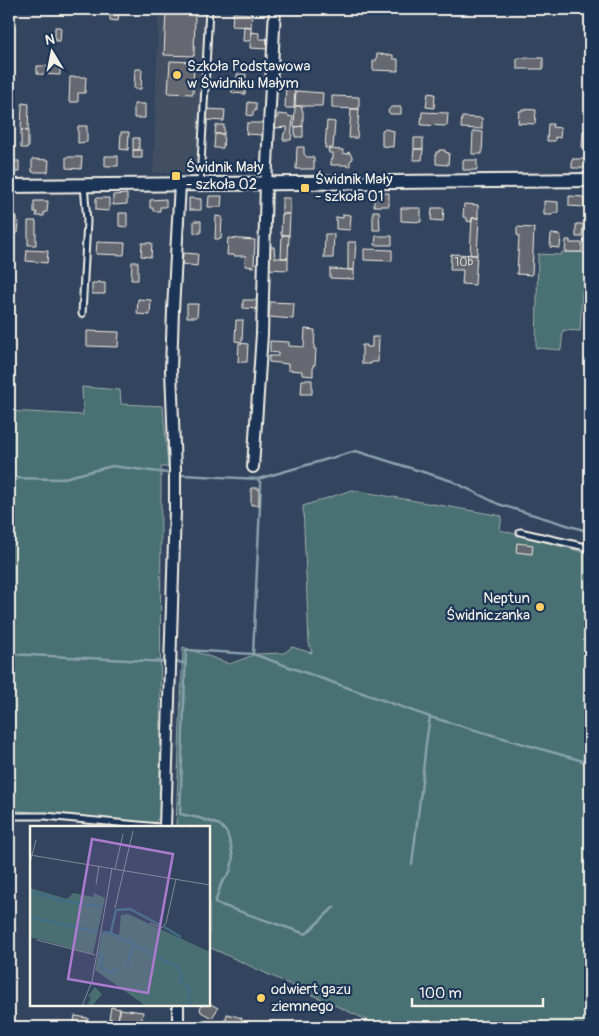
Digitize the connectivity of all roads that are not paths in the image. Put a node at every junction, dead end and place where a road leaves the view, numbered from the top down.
1 (209, 9) edge
2 (275, 9) edge
3 (590, 180) edge
4 (266, 183) junction
5 (180, 184) junction
6 (200, 184) junction
7 (84, 185) junction
8 (9, 186) edge
9 (82, 314) dead end
10 (253, 468) dead end
11 (520, 532) dead end
12 (590, 548) edge
13 (9, 816) edge
14 (149, 826) edge
15 (165, 826) edge
16 (178, 1006) edge
17 (178, 1027) edge

1 - 6 lane
2 - 4 street
3 - 4 street
4 - 6 street
4 - 10 street
5 - 6 street
5 - 7 street
5 - 15 street
7 - 8 street
7 - 9 lane
11 - 12 lane
13 - 14 lane
16 - 17 street

